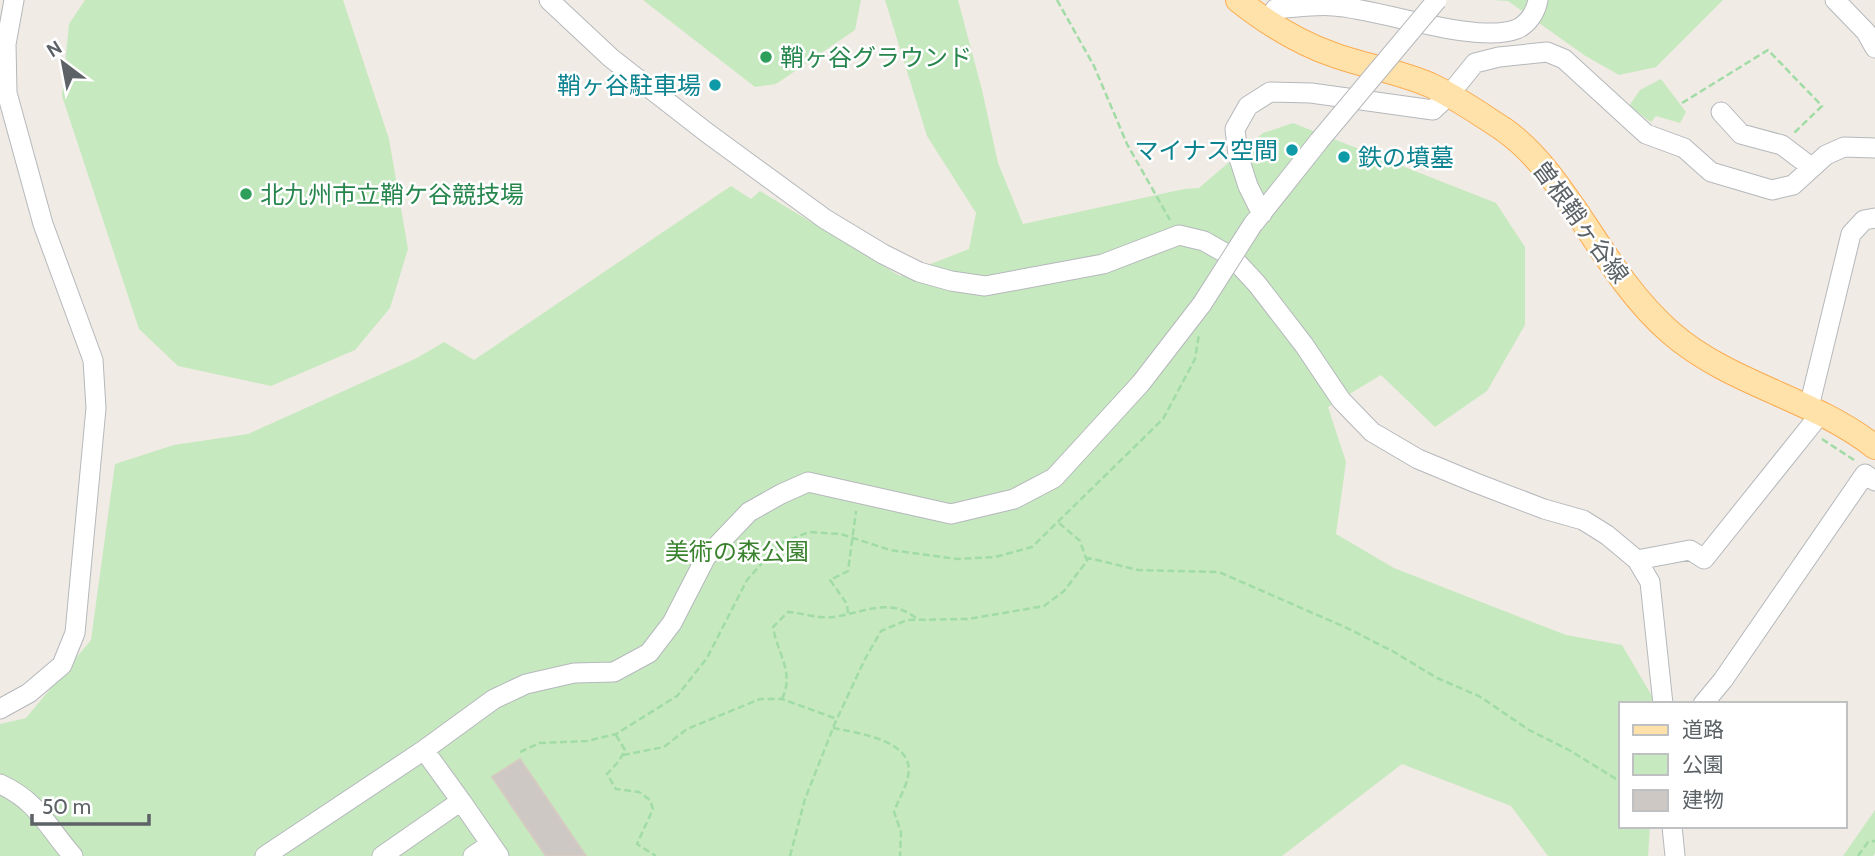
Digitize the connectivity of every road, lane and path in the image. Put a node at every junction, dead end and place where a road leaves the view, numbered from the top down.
1 (14, 0) edge
2 (549, 0) edge
3 (1057, 0) edge
4 (1238, 0) edge
5 (1437, 0) edge
6 (1538, 0) edge
7 (1835, 0) edge
8 (1335, 3) edge
9 (1268, 4) edge
10 (1875, 48) edge
11 (1453, 90) junction
12 (1682, 103) dead end
13 (1721, 112) dead end
14 (1782, 145) junction
15 (1875, 148) edge
16 (1811, 167) junction
17 (1875, 218) edge
18 (1257, 219) junction
19 (1179, 235) junction
20 (1197, 311) junction
21 (1812, 411) junction
22 (1875, 431) edge
23 (1869, 466) edge
24 (858, 493) junction
25 (1059, 522) junction
26 (854, 538) junction
27 (1085, 556) junction
28 (1637, 560) junction
29 (848, 613) junction
30 (917, 620) junction
31 (782, 699) junction
32 (1662, 702) edge
33 (1705, 702) edge
34 (0, 709) edge
35 (837, 719) junction
36 (833, 728) junction
37 (616, 734) junction
38 (424, 750) junction
39 (520, 751) dead end
40 (623, 755) junction
41 (1619, 781) edge
42 (0, 784) edge
43 (461, 801) junction
44 (1672, 828) edge
45 (1875, 841) edge
46 (495, 850) edge
47 (73, 856) edge
48 (265, 856) edge
49 (382, 856) edge
50 (473, 856) edge
51 (656, 856) edge
52 (790, 856) edge
53 (900, 856) edge
54 (1675, 856) edge
55 (1858, 856) edge

1 - 34 street
2 - 19 street
3 - 19 path
4 - 11 main road, 曽根鞘ヶ谷線
5 - 18 street, bridge
6 - 8 street
7 - 10 street
8 - 9 street
9 - 11 main road, 曽根鞘ヶ谷線
11 - 16 street
11 - 18 street
11 - 21 main road, 曽根鞘ヶ谷線
12 - 14 path
13 - 14 street
14 - 16 street
15 - 16 street
17 - 21 street
18 - 20 street, bridge
19 - 28 street
20 - 24 street
20 - 25 path
21 - 22 main road, 曽根鞘ヶ谷線
21 - 23 main road, 曽根鞘ヶ谷線
21 - 23 path
21 - 28 street
23 - 33 street
24 - 26 path
24 - 38 street
25 - 26 path
25 - 27 path
26 - 29 path
26 - 37 path
27 - 30 path
27 - 41 path
28 - 32 street
29 - 30 path
29 - 31 path
30 - 35 path
31 - 35 path
31 - 40 path
35 - 36 path
36 - 52 path
36 - 53 path
37 - 39 path
37 - 40 path
38 - 43 street
38 - 48 street
40 - 51 path
42 - 47 street
43 - 46 street
43 - 49 street
44 - 54 street
45 - 55 path
46 - 50 street

